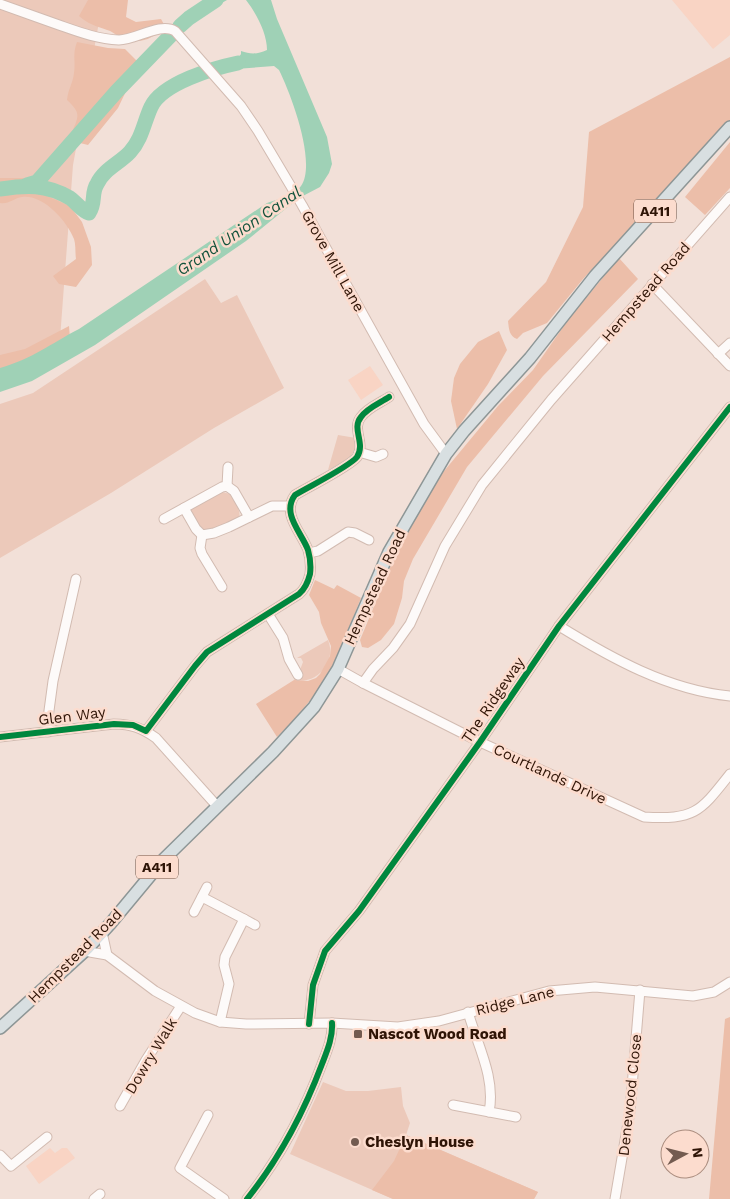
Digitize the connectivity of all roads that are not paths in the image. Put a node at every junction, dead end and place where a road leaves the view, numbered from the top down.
1 (0, 4) edge
2 (730, 127) edge
3 (730, 197) edge
4 (652, 284) junction
5 (730, 343) edge
6 (718, 354) junction
7 (730, 366) edge
8 (389, 397) dead end
9 (730, 407) edge
10 (359, 452) junction
11 (383, 454) dead end
12 (446, 454) junction
13 (228, 467) dead end
14 (227, 486) junction
15 (290, 506) junction
16 (184, 508) junction
17 (249, 517) junction
18 (164, 519) dead end
19 (202, 535) junction
20 (369, 540) dead end
21 (309, 553) junction
22 (76, 579) dead end
23 (222, 587) dead end
24 (268, 614) junction
25 (559, 626) junction
26 (338, 669) junction
27 (298, 676) dead end
28 (362, 683) junction
29 (730, 696) edge
30 (48, 732) junction
31 (146, 732) junction
32 (0, 737) edge
33 (480, 742) junction
34 (730, 774) edge
35 (217, 806) junction
36 (207, 887) dead end
37 (202, 897) junction
38 (194, 912) dead end
39 (244, 919) junction
40 (255, 925) dead end
41 (102, 932) junction
42 (84, 951) junction
43 (107, 955) junction
44 (730, 982) edge
45 (640, 990) junction
46 (181, 1006) junction
47 (468, 1012) junction
48 (220, 1022) junction
49 (332, 1023) junction
50 (309, 1024) junction
51 (0, 1028) edge
52 (453, 1105) dead end
53 (120, 1106) dead end
54 (489, 1112) junction
55 (208, 1115) dead end
56 (516, 1117) dead end
57 (47, 1137) dead end
58 (0, 1155) edge
59 (224, 1199) edge
60 (247, 1199) edge
61 (615, 1199) edge

1 - 12 street, Grove Mill Lane
2 - 12 main road, Hempstead Road / A411
3 - 4 street, Hempstead Road
4 - 6 street
4 - 28 street, Hempstead Road
5 - 6 street
6 - 7 street
8 - 10 street
9 - 25 street, The Ridgeway
10 - 11 street
10 - 15 street
12 - 26 main road, Hempstead Road / A411
13 - 14 street
14 - 16 street
14 - 17 street
15 - 17 street
15 - 21 street
16 - 18 street
16 - 19 street
17 - 19 street
19 - 23 street
20 - 21 street
21 - 24 street
22 - 30 street
24 - 27 street
24 - 31 street
25 - 29 street
25 - 33 street, The Ridgeway
26 - 28 street, Courtlands Drive
26 - 35 main road, Hempstead Road / A411
28 - 33 street, Courtlands Drive
30 - 31 street, Glen Way
30 - 32 street, Glen Way
31 - 35 street, Glen Way
33 - 34 street, Courtlands Drive
33 - 50 street, The Ridgeway
35 - 41 main road, Hempstead Road / A411
36 - 37 street
37 - 38 street
37 - 39 street
39 - 40 street
39 - 48 street
41 - 42 main road, Hempstead Road / A411
41 - 43 street
42 - 43 street, Ridge Lane
42 - 51 main road, Hempstead Road / A411
43 - 46 street, Ridge Lane
44 - 45 street, Ridge Lane
45 - 47 street, Ridge Lane
45 - 61 street, Denewood Close
46 - 48 street, Ridge Lane
46 - 53 street, Dowry Walk
47 - 49 street, Ridge Lane
47 - 54 street
48 - 50 street, Ridge Lane
49 - 50 street, Ridge Lane
49 - 60 street
52 - 54 street
54 - 56 street
55 - 59 street
57 - 58 street

